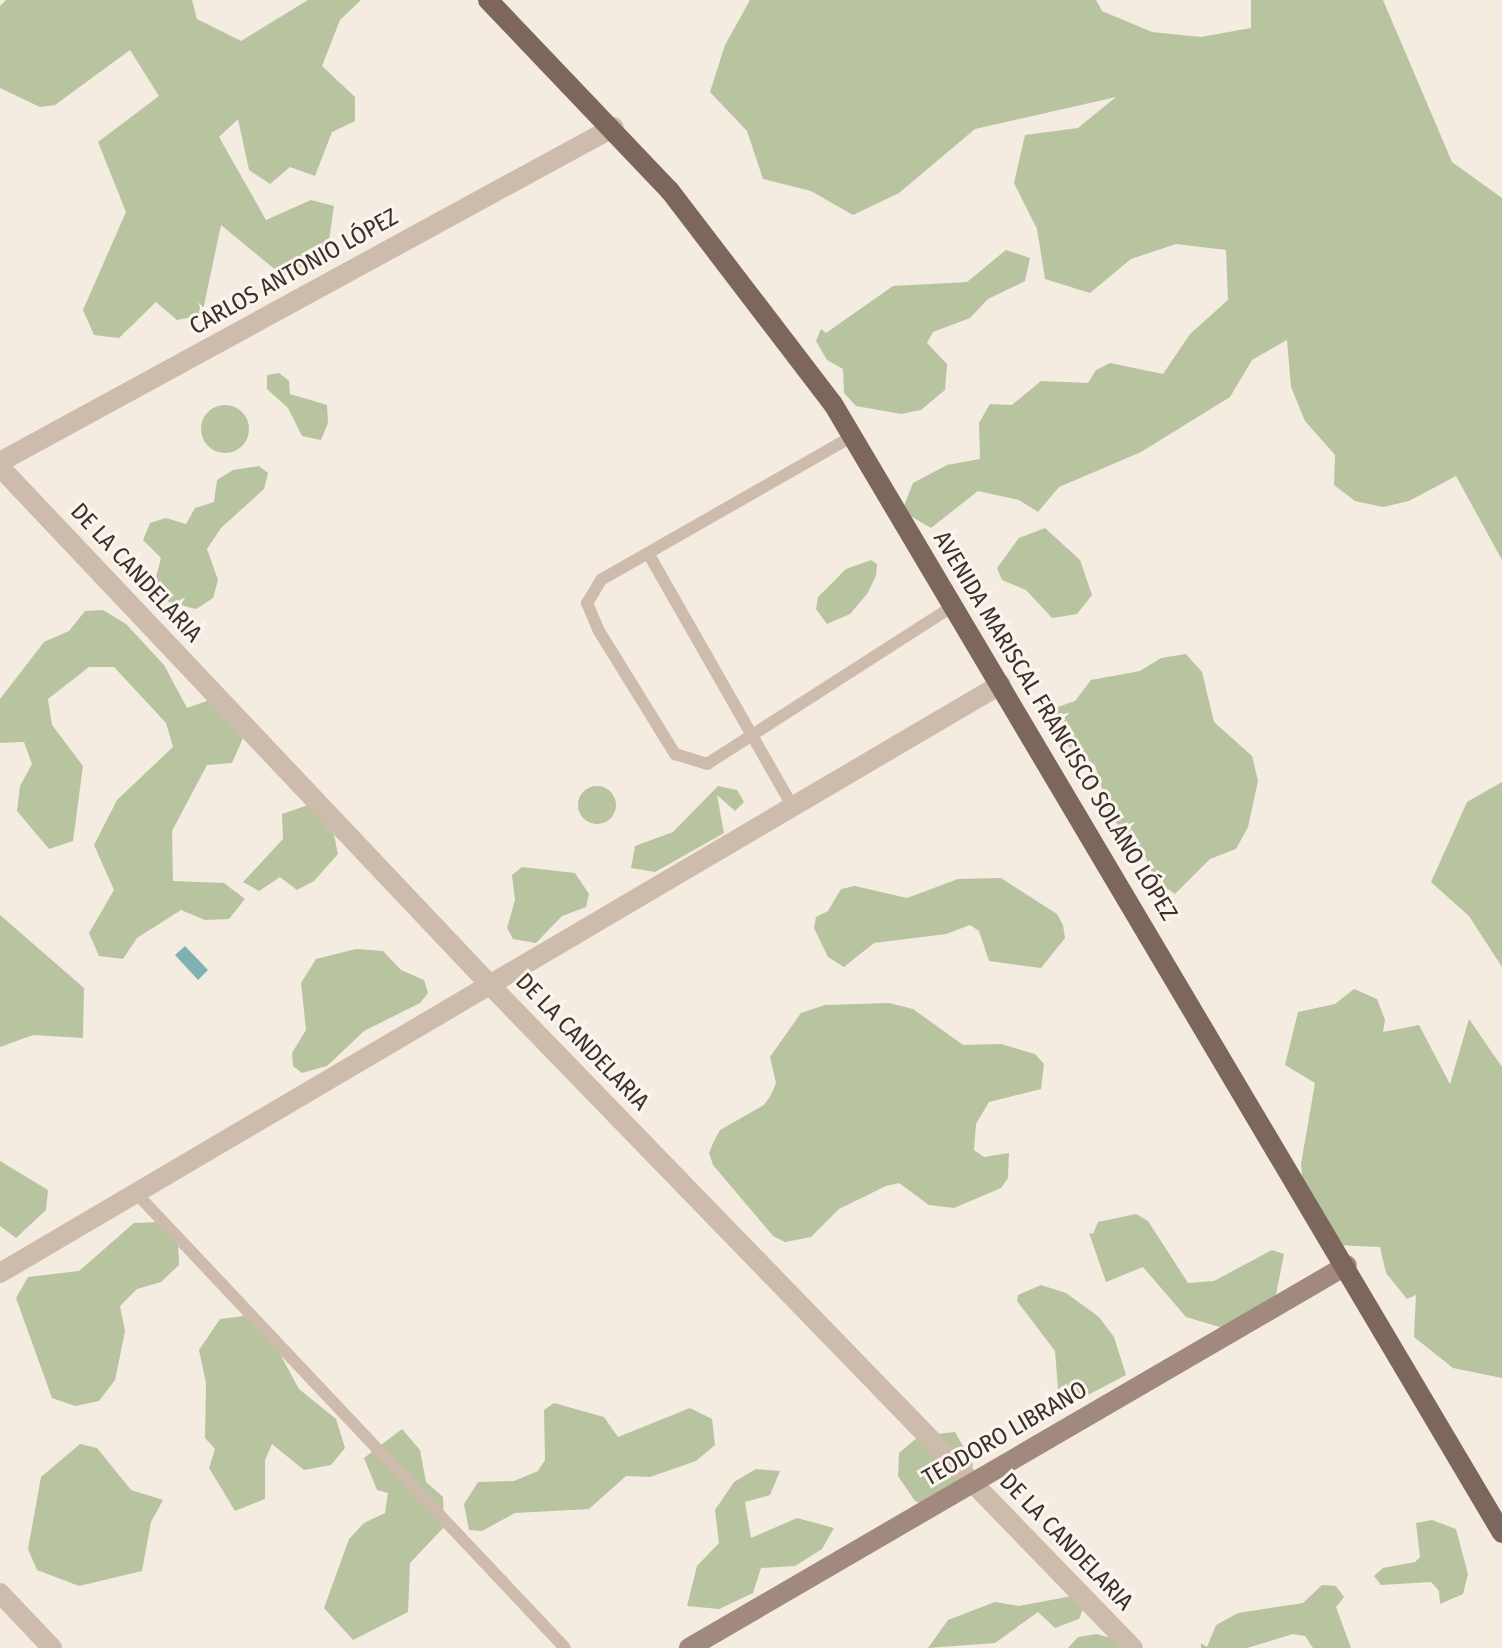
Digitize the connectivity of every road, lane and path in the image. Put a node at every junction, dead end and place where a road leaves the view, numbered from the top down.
1 (488, 0) edge
2 (614, 127) junction
3 (853, 436) junction
4 (0, 465) edge
5 (648, 553) junction
6 (953, 606) junction
7 (1001, 684) junction
8 (751, 737) junction
9 (793, 807) junction
10 (491, 986) junction
11 (136, 1193) junction
12 (1347, 1265) junction
13 (0, 1273) edge
14 (972, 1483) junction
15 (1502, 1533) edge
16 (0, 1593) edge
17 (52, 1648) edge
18 (565, 1648) edge
19 (689, 1648) edge
20 (1133, 1648) edge

1 - 2 main road, AVENIDA MARISCAL FRANCISCO SOLANO LÓPEZ
2 - 3 main road, AVENIDA MARISCAL FRANCISCO SOLANO LÓPEZ
2 - 4 street, CARLOS ANTONIO LÓPEZ
3 - 5 lane
3 - 6 main road, AVENIDA MARISCAL FRANCISCO SOLANO LÓPEZ
4 - 10 street, DE LA CANDELARIA
5 - 8 lane
5 - 8 lane
6 - 7 main road, AVENIDA MARISCAL FRANCISCO SOLANO LÓPEZ
6 - 8 lane
7 - 9 street
7 - 12 main road, AVENIDA MARISCAL FRANCISCO SOLANO LÓPEZ
8 - 9 lane
9 - 10 street
10 - 11 street
10 - 14 street, DE LA CANDELARIA
11 - 13 street
11 - 18 lane
12 - 14 main road, TEODORO LIBRANO
12 - 15 main road, AVENIDA MARISCAL FRANCISCO SOLANO LÓPEZ
14 - 19 main road, TEODORO LIBRANO
14 - 20 street, DE LA CANDELARIA
16 - 17 street

